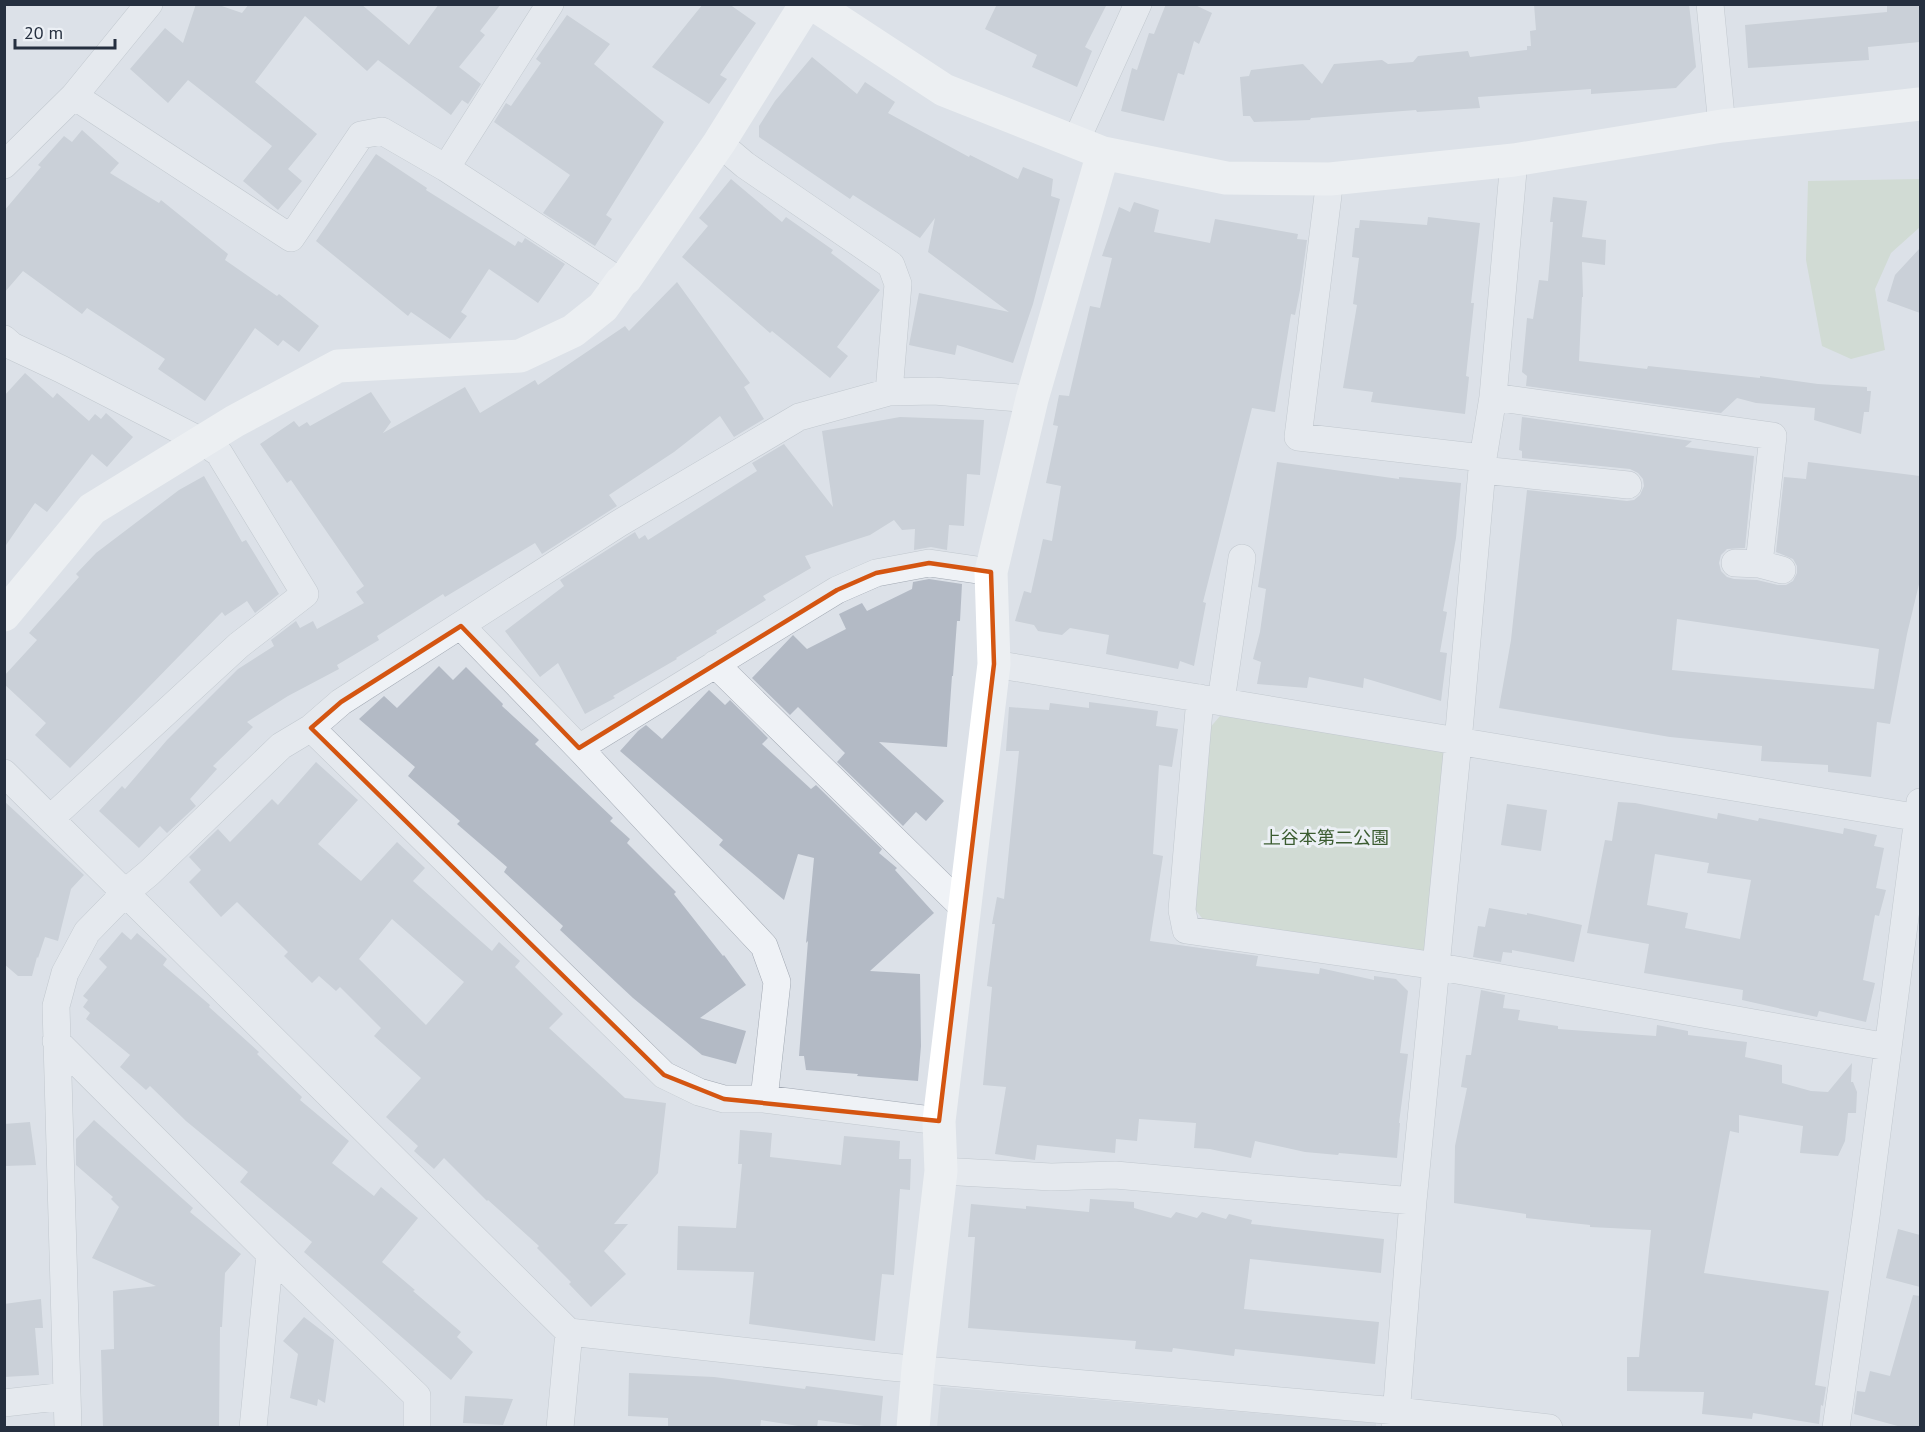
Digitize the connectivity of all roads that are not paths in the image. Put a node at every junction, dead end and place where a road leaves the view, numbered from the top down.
1 (149, 4) edge
2 (550, 4) edge
3 (807, 4) edge
4 (813, 4) edge
5 (1138, 4) edge
6 (1710, 4) edge
7 (74, 96) junction
8 (1920, 105) edge
9 (1722, 126) junction
10 (719, 143) junction
11 (1089, 148) junction
12 (1514, 160) junction
13 (4, 165) edge
14 (446, 168) junction
15 (1330, 179) junction
16 (621, 282) junction
17 (4, 339) edge
18 (889, 392) junction
19 (1493, 397) junction
20 (1032, 399) junction
21 (203, 442) junction
22 (1482, 464) junction
23 (1628, 485) dead end
24 (1242, 558) dead end
25 (1759, 566) dead end
26 (991, 572) junction
27 (4, 615) edge
28 (461, 626) junction
29 (715, 664) junction
30 (994, 664) junction
31 (1210, 700) junction
32 (311, 728) junction
33 (1458, 742) junction
34 (579, 748) junction
35 (4, 773) edge
36 (1920, 812) edge
37 (51, 818) junction
38 (126, 892) junction
39 (965, 909) junction
40 (1435, 966) junction
41 (56, 1041) junction
42 (1888, 1047) junction
43 (764, 1099) junction
44 (939, 1121) junction
45 (941, 1171) junction
46 (1413, 1201) junction
47 (270, 1254) junction
48 (569, 1332) junction
49 (918, 1369) junction
50 (66, 1396) junction
51 (4, 1402) edge
52 (1396, 1419) edge
53 (68, 1428) edge
54 (252, 1428) edge
55 (417, 1428) edge
56 (560, 1428) edge
57 (913, 1428) edge
58 (1549, 1428) edge
59 (1836, 1428) edge

1 - 7 street
2 - 14 street
3 - 10 street
4 - 11 street
5 - 11 street
6 - 9 street
7 - 13 street
7 - 14 street
8 - 9 street
9 - 12 street
10 - 16 street
10 - 18 street
11 - 15 street
11 - 20 street
12 - 15 street
12 - 19 street
14 - 16 street
15 - 22 street
16 - 21 street
17 - 21 street
18 - 20 street
18 - 28 street
19 - 22 street
19 - 25 street
20 - 26 street
21 - 27 street
21 - 37 street
22 - 23 street
22 - 33 street
24 - 31 street
26 - 29 street
26 - 30 street
28 - 32 street
28 - 34 street
29 - 34 street
29 - 39 street
30 - 31 street
30 - 39 street
31 - 33 street
31 - 40 street
32 - 38 street
32 - 43 street
33 - 36 street
33 - 40 street
34 - 43 street
35 - 37 street
36 - 42 street
37 - 38 street
38 - 41 street
38 - 48 street
39 - 44 street
40 - 42 street
40 - 46 street
41 - 47 street
41 - 50 street
42 - 59 street
43 - 44 street
44 - 45 street
45 - 46 street
45 - 49 street
46 - 52 street
47 - 54 street
47 - 55 street
48 - 49 street
48 - 56 street
49 - 52 street
49 - 57 street
50 - 51 street
50 - 53 street
52 - 58 street

